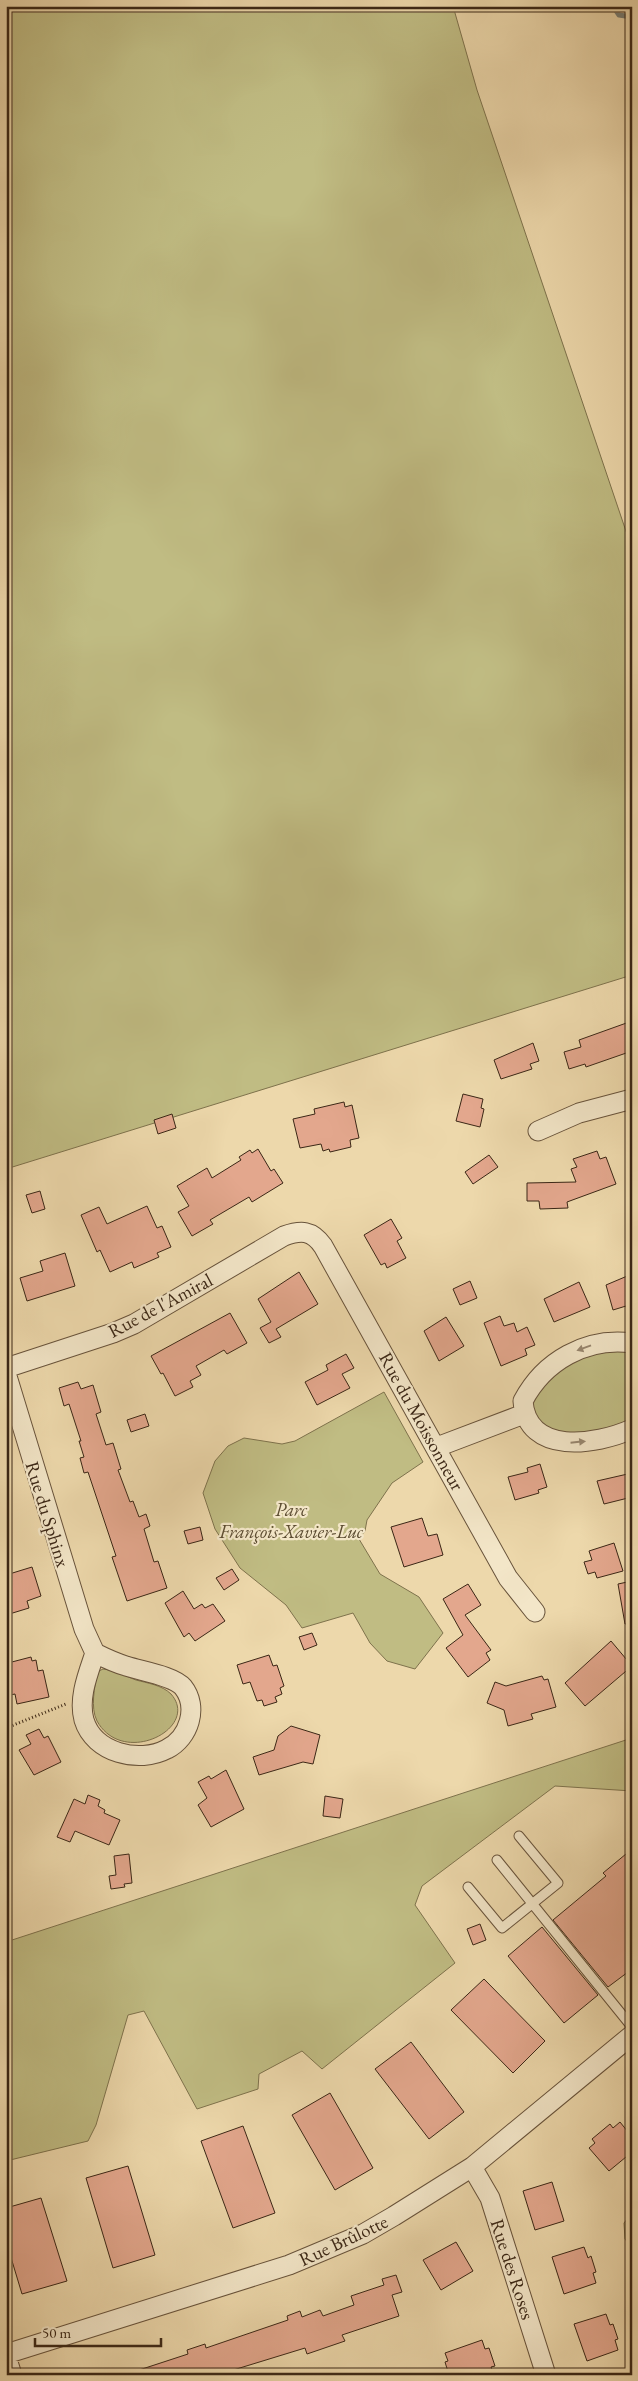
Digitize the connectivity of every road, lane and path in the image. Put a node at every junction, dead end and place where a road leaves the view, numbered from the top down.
1 (632, 1099) edge
2 (538, 1131) dead end
3 (308, 1232) joint
4 (632, 1342) edge
5 (6, 1368) edge
6 (6, 1373) edge
7 (524, 1414) junction
8 (632, 1429) edge
9 (437, 1447) junction
10 (535, 1612) dead end
11 (95, 1653) junction
12 (84, 1698) junction
13 (6, 1728) edge
14 (519, 1836) dead end
15 (497, 1860) dead end
16 (468, 1887) dead end
17 (532, 1904) junction
18 (632, 2026) edge
19 (632, 2035) edge
20 (472, 2167) junction
21 (6, 2355) edge
22 (12, 2375) edge
23 (546, 2375) edge

1 - 2 street
3 - 5 street, Rue de l'Amiral
3 - 9 street, Rue du Moissonneur
4 -> 7 street
6 - 11 street, Rue du Sphinx
7 -> 8 street
7 - 9 street
9 - 10 street, Rue du Moissonneur
11 - 12 street
11 - 12 street
12 - 13 path
14 - 17 lane
15 - 17 lane
16 - 17 lane
17 - 18 lane
19 - 20 street, Rue Brûlotte
20 - 21 street, Rue Brûlotte
20 - 23 street, Rue des Roses
21 - 22 street

